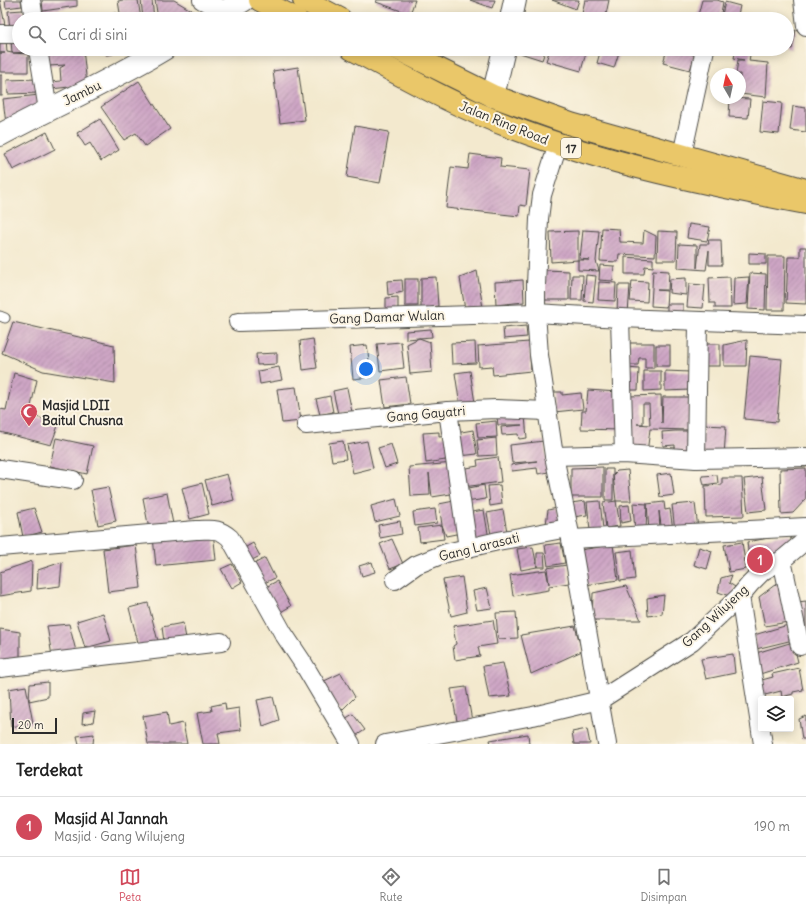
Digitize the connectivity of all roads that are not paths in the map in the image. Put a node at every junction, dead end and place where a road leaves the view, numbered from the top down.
1 (31, 0) edge
2 (202, 0) edge
3 (260, 0) edge
4 (304, 0) edge
5 (515, 0) edge
6 (802, 0) edge
7 (806, 1) edge
8 (228, 10) edge
9 (33, 12) edge
10 (283, 12) edge
11 (327, 12) edge
12 (512, 12) edge
13 (806, 26) edge
14 (0, 34) edge
15 (12, 34) edge
16 (39, 56) edge
17 (151, 56) edge
18 (365, 56) edge
19 (412, 56) edge
20 (502, 56) edge
21 (703, 56) edge
22 (493, 96) junction
23 (48, 110) junction
24 (0, 135) edge
25 (630, 140) junction
26 (558, 144) junction
27 (682, 155) junction
28 (625, 164) junction
29 (806, 190) edge
30 (806, 202) edge
31 (536, 313) junction
32 (620, 318) junction
33 (698, 321) junction
34 (238, 322) dead end
35 (806, 325) edge
36 (448, 411) junction
37 (547, 411) junction
38 (306, 425) dead end
39 (624, 454) junction
40 (554, 456) junction
41 (806, 457) edge
42 (696, 459) junction
43 (0, 469) edge
44 (73, 480) dead end
45 (806, 527) edge
46 (570, 534) junction
47 (806, 540) edge
48 (0, 547) edge
49 (468, 548) junction
50 (782, 560) junction
51 (395, 580) dead end
52 (740, 596) junction
53 (221, 642) dead end
54 (800, 646) dead end
55 (0, 668) edge
56 (600, 700) junction
57 (351, 744) edge
58 (385, 744) edge
59 (607, 744) edge
60 (763, 744) edge

1 - 9 street
2 - 8 street
3 - 10 highway
4 - 11 highway
5 - 12 street
6 - 7 street
6 - 13 street
14 - 15 street
16 - 23 street
17 - 23 street, Jambu
18 - 26 highway, Jalan Ring Road / 17
19 - 22 highway, Jalan Ring Road / 17
20 - 22 street
21 - 27 street
22 - 25 highway, Jalan Ring Road / 17
23 - 24 street, Jambu
25 - 27 highway, Jalan Ring Road / 17
25 - 28 highway
26 - 28 highway, Jalan Ring Road / 17
26 - 31 street
27 - 29 highway, Jalan Ring Road / 17
28 - 30 highway, Jalan Ring Road / 17
31 - 32 street, Gang Damar Wulan
31 - 34 street, Gang Damar Wulan
31 - 37 street
32 - 33 street, Gang Damar Wulan
32 - 39 street
33 - 35 street, Gang Damar Wulan
33 - 42 street
36 - 37 street, Gang Gayatri
36 - 38 street, Gang Gayatri
36 - 49 street
37 - 40 street
39 - 40 street
39 - 42 street
40 - 46 street
41 - 42 street
43 - 44 street
45 - 46 street, Gang Larasati
46 - 49 street, Gang Larasati
46 - 56 street
47 - 50 street, Gang Wilujeng
48 - 57 street
49 - 51 street, Gang Larasati
50 - 52 street, Gang Wilujeng
50 - 54 street
52 - 56 street, Gang Wilujeng
52 - 60 street
53 - 55 street
56 - 58 street, Gang Wilujeng
56 - 59 street

